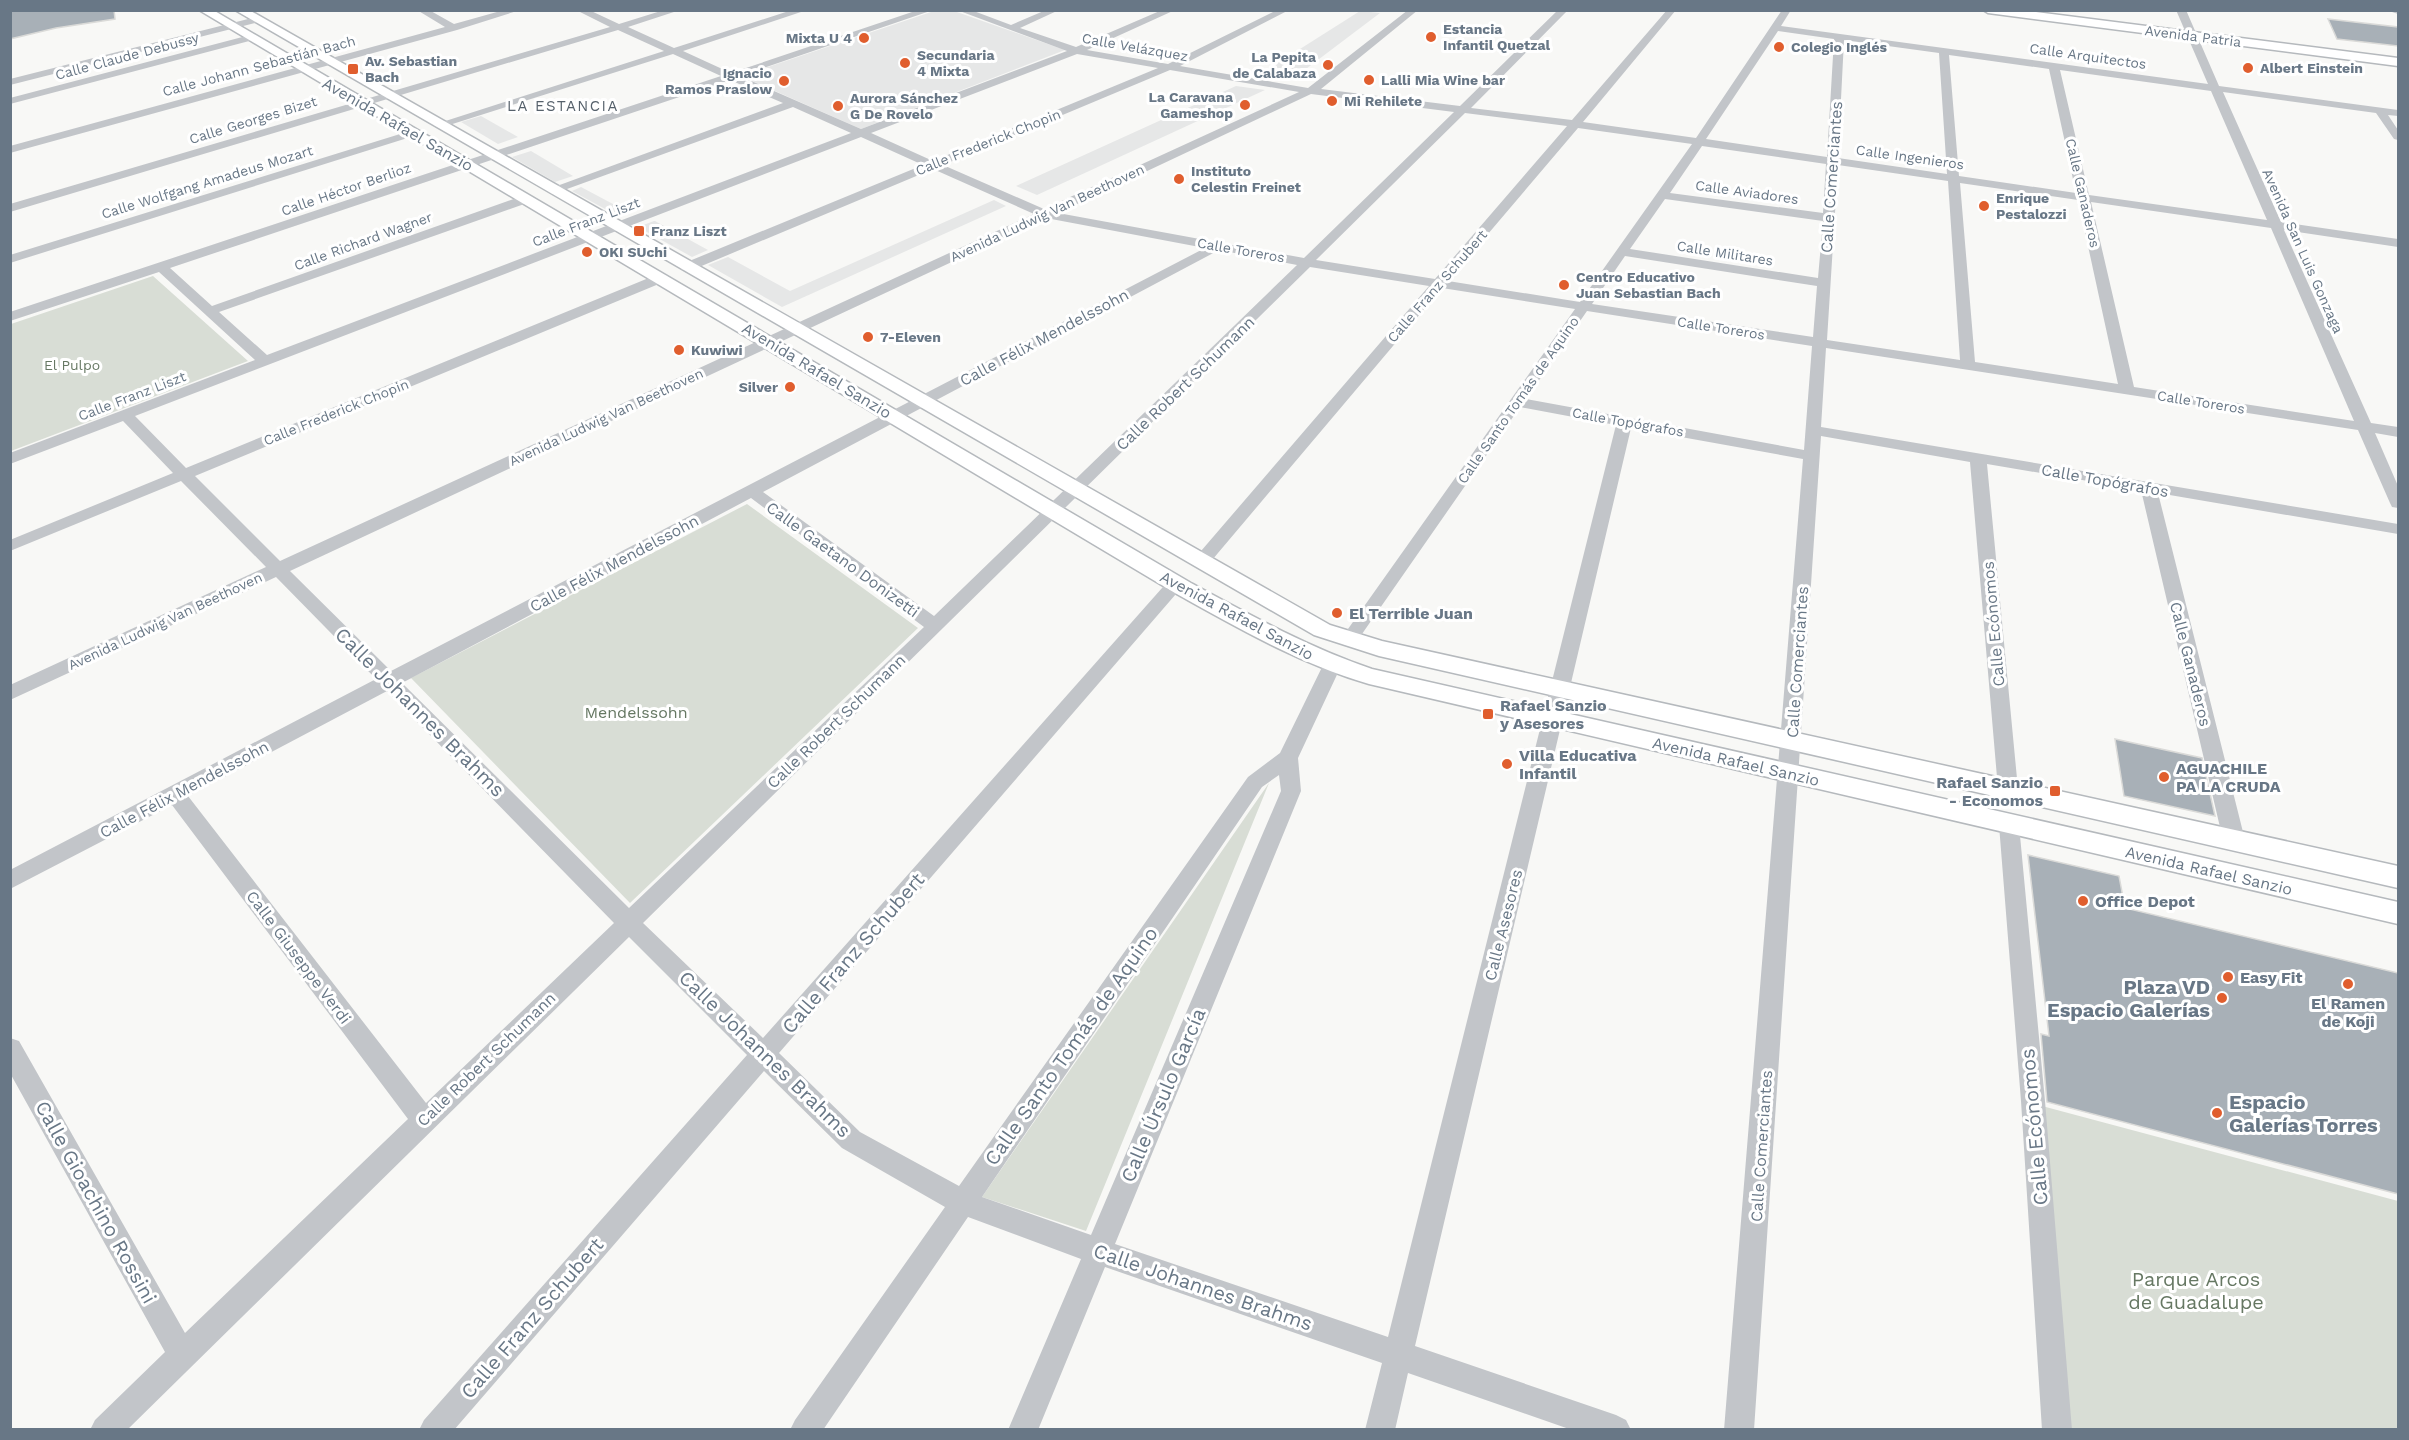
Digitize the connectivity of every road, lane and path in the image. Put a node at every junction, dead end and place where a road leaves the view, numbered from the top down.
1 (204, 10) edge
2 (421, 10) edge
3 (516, 10) edge
4 (579, 10) edge
5 (676, 10) edge
6 (803, 10) edge
7 (929, 10) edge
8 (961, 10) edge
9 (1055, 10) edge
10 (1172, 10) edge
11 (1285, 10) edge
12 (1564, 10) edge
13 (1672, 10) edge
14 (1787, 10) edge
15 (1988, 10) edge
16 (2047, 10) edge
17 (2181, 10) edge
18 (1407, 13) edge
19 (249, 16) edge
20 (228, 25) junction
21 (620, 27) junction
22 (454, 28) junction
23 (1011, 28) junction
24 (1774, 28) junction
25 (2190, 32) junction
26 (1839, 37) junction
27 (250, 38) junction
28 (674, 51) junction
29 (1076, 51) junction
30 (1944, 52) junction
31 (2398, 54) edge
32 (330, 62) junction
33 (2398, 62) edge
34 (2054, 67) junction
35 (1169, 68) junction
36 (304, 69) junction
37 (731, 76) junction
38 (10, 80) edge
39 (2215, 89) junction
40 (1310, 91) junction
41 (389, 96) junction
42 (10, 101) edge
43 (363, 103) junction
44 (794, 103) junction
45 (1463, 111) junction
46 (2380, 111) junction
47 (2398, 113) edge
48 (1576, 124) junction
49 (439, 125) junction
50 (413, 133) junction
51 (861, 133) junction
52 (2398, 137) edge
53 (1699, 142) junction
54 (10, 150) edge
55 (493, 156) junction
56 (1832, 161) junction
57 (467, 164) junction
58 (932, 165) junction
59 (1953, 178) junction
60 (552, 189) junction
61 (1661, 195) junction
62 (2083, 197) junction
63 (526, 199) junction
64 (10, 208) edge
65 (1045, 214) junction
66 (1829, 218) junction
67 (2276, 225) junction
68 (617, 227) junction
69 (591, 237) junction
70 (2398, 243) edge
71 (1218, 246) junction
72 (1622, 252) junction
73 (10, 259) edge
74 (1308, 263) junction
75 (161, 267) junction
76 (687, 267) junction
77 (661, 278) junction
78 (1824, 283) junction
79 (1439, 284) junction
80 (10, 299) edge
81 (1584, 306) junction
82 (210, 311) junction
83 (17, 314) edge
84 (796, 329) junction
85 (769, 342) junction
86 (1818, 343) junction
87 (265, 361) junction
88 (1968, 366) junction
89 (2127, 390) junction
90 (922, 402) junction
91 (1517, 402) junction
92 (125, 415) junction
93 (894, 416) junction
94 (1625, 421) junction
95 (2365, 427) junction
96 (1812, 430) junction
97 (2398, 432) edge
98 (1810, 456) junction
99 (1978, 458) junction
100 (10, 459) edge
101 (184, 474) junction
102 (2148, 487) junction
103 (1075, 490) junction
104 (751, 492) junction
105 (2398, 503) edge
106 (1054, 511) junction
107 (2398, 529) edge
108 (10, 546) edge
109 (1201, 562) junction
110 (278, 569) junction
111 (1176, 584) junction
112 (935, 626) junction
113 (1349, 640) junction
114 (1333, 664) junction
115 (389, 681) junction
116 (1560, 688) junction
117 (10, 693) edge
118 (1553, 719) junction
119 (1791, 741) junction
120 (1288, 758) junction
121 (1789, 773) junction
122 (2008, 789) junction
123 (175, 794) junction
124 (2009, 825) junction
125 (2234, 840) junction
126 (2398, 877) edge
127 (10, 880) edge
128 (2398, 913) edge
129 (628, 922) junction
130 (10, 1049) edge
131 (765, 1054) junction
132 (424, 1120) junction
133 (962, 1202) junction
134 (1097, 1251) junction
135 (1398, 1354) junction
136 (182, 1355) junction
137 (105, 1430) edge
138 (434, 1430) edge
139 (805, 1430) edge
140 (1023, 1430) edge
141 (1380, 1430) edge
142 (1616, 1430) edge
143 (1739, 1430) edge
144 (2057, 1430) edge

1 - 20 main road, Avenida Rafael Sanzio
2 - 22 street
3 - 22 street, Calle Johann Sebastián Bach
4 - 21 street, Calle Toreros
5 - 21 street, Calle Georges Bizet
6 - 28 street
7 - 37 street, Calle Héctor Berlioz
8 - 23 street, Calle Velázquez
9 - 23 street
10 - 29 street, Calle Franz Liszt
11 - 35 street, Calle Frederick Chopin
12 - 45 street, Calle Robert Schumann
13 - 48 street, Calle Franz Schubert
14 - 24 street, Calle Santo Tomás de Aquino
15 - 25 main road, Avenida Patria
16 - 25 main road, Avenida Patria
17 - 25 street, Avenida San Luis Gonzaga
18 - 40 street, Avenida Ludwig Van Beethoven
19 - 20 street
19 - 32 main road, Avenida Rafael Sanzio
20 - 27 main road, Avenida Rafael Sanzio
20 - 38 street
21 - 28 street, Calle Toreros
21 - 41 street, Calle Georges Bizet
22 - 32 street, Calle Johann Sebastián Bach
23 - 29 street, Calle Velázquez
24 - 26 street, Calle Arquitectos
24 - 53 street, Calle Santo Tomás de Aquino
25 - 31 main road, Avenida Patria
25 - 33 main road, Avenida Patria
25 - 39 street, Avenida San Luis Gonzaga
26 - 30 street, Calle Arquitectos
26 - 56 street, Calle Comerciantes
27 - 36 main road, Avenida Rafael Sanzio
27 - 42 street, Calle Claude Debussy
28 - 37 street, Calle Toreros
28 - 49 street
29 - 35 street, Calle Velázquez
29 - 51 street, Calle Franz Liszt
30 - 34 street, Calle Arquitectos
30 - 59 street
32 - 36 street, Calle Johann Sebastián Bach
32 - 41 main road, Avenida Rafael Sanzio
34 - 39 street, Calle Arquitectos
34 - 62 street, Calle Ganaderos
35 - 40 street, Calle Velázquez
35 - 58 street, Calle Frederick Chopin
36 - 43 main road, Avenida Rafael Sanzio
36 - 54 street, Calle Johann Sebastián Bach
37 - 44 street, Calle Toreros
37 - 55 street, Calle Héctor Berlioz
39 - 46 street, Calle Arquitectos
39 - 67 street, Avenida San Luis Gonzaga
40 - 45 street, Calle Ingenieros
40 - 65 street, Avenida Ludwig Van Beethoven
41 - 43 street, Calle Georges Bizet
41 - 49 main road, Avenida Rafael Sanzio
43 - 50 main road, Avenida Rafael Sanzio
43 - 64 street, Calle Georges Bizet
44 - 51 street, Calle Toreros
44 - 60 street
45 - 48 street, Calle Ingenieros
45 - 74 street, Calle Robert Schumann
46 - 47 street, Calle Arquitectos
46 - 52 street
48 - 53 street, Calle Ingenieros
48 - 79 street, Calle Franz Schubert
49 - 55 main road, Avenida Rafael Sanzio
50 - 57 main road, Avenida Rafael Sanzio
50 - 73 street, Calle Wolfgang Amadeus Mozart
51 - 58 street, Calle Toreros
51 - 68 street, Calle Franz Liszt
53 - 56 street, Calle Ingenieros
53 - 61 street, Calle Santo Tomás de Aquino
55 - 57 street, Calle Héctor Berlioz
55 - 60 main road, Avenida Rafael Sanzio
56 - 59 street, Calle Ingenieros
56 - 66 street, Calle Comerciantes
57 - 63 main road, Avenida Rafael Sanzio
57 - 75 street, Calle Héctor Berlioz
58 - 65 street, Calle Toreros
58 - 76 street, Calle Frederick Chopin
59 - 62 street, Calle Ingenieros
59 - 88 street
60 - 68 main road, Avenida Rafael Sanzio
61 - 66 street, Calle Aviadores
61 - 72 street, Calle Santo Tomás de Aquino
62 - 67 street, Calle Ingenieros
62 - 89 street, Calle Ganaderos
63 - 69 main road, Avenida Rafael Sanzio
63 - 82 street, Calle Richard Wagner
65 - 71 street, Calle Toreros
65 - 84 street, Avenida Ludwig Van Beethoven
66 - 78 street, Calle Comerciantes
67 - 70 street, Calle Ingenieros
67 - 95 street, Avenida San Luis Gonzaga
68 - 69 street, Calle Franz Liszt
68 - 76 main road, Avenida Rafael Sanzio
69 - 77 main road, Avenida Rafael Sanzio
69 - 87 street, Calle Franz Liszt
71 - 74 street, Calle Toreros
71 - 90 street, Calle Félix Mendelssohn
72 - 78 street, Calle Militares
72 - 81 street, Calle Santo Tomás de Aquino
74 - 79 street, Calle Toreros
74 - 103 street, Calle Robert Schumann
75 - 82 street
75 - 83 street, Calle Héctor Berlioz
76 - 84 main road, Avenida Rafael Sanzio
77 - 85 main road, Avenida Rafael Sanzio
77 - 101 street, Calle Frederick Chopin
78 - 86 street, Calle Comerciantes
79 - 81 street, Calle Toreros
79 - 109 street, Calle Franz Schubert
80 - 83 street
81 - 86 street, Calle Toreros
81 - 91 street, Calle Santo Tomás de Aquino
82 - 87 street
84 - 85 street, Avenida Ludwig Van Beethoven
84 - 90 main road, Avenida Rafael Sanzio
85 - 93 main road, Avenida Rafael Sanzio
85 - 110 street, Avenida Ludwig Van Beethoven
86 - 88 street, Calle Toreros
86 - 96 street, Calle Comerciantes
87 - 92 street, Calle Franz Liszt
88 - 89 street, Calle Toreros
89 - 95 street, Calle Toreros
90 - 93 street, Calle Félix Mendelssohn
90 - 103 main road, Avenida Rafael Sanzio
91 - 94 street, Calle Topógrafos
91 - 113 street, Calle Santo Tomás de Aquino
92 - 100 street, Calle Franz Liszt
92 - 101 street, Calle Johannes Brahms
93 - 104 street, Calle Félix Mendelssohn
93 - 106 main road, Avenida Rafael Sanzio
94 - 98 street, Calle Topógrafos
94 - 116 street, Calle Asesores
95 - 97 street, Calle Toreros
95 - 105 street, Avenida San Luis Gonzaga
96 - 98 street, Calle Comerciantes
96 - 99 street, Calle Topógrafos
98 - 119 street, Calle Comerciantes
99 - 102 street, Calle Topógrafos
99 - 122 street, Calle Ecónomos
101 - 108 street, Calle Frederick Chopin
101 - 110 street, Calle Johannes Brahms
102 - 107 street, Calle Topógrafos
102 - 125 street, Calle Ganaderos
103 - 106 street, Calle Robert Schumann
103 - 109 main road, Avenida Rafael Sanzio
104 - 112 street, Calle Gaetano Donizetti
104 - 115 street, Calle Félix Mendelssohn
106 - 111 main road, Avenida Rafael Sanzio
106 - 112 street, Calle Robert Schumann
109 - 113 main road, Avenida Rafael Sanzio
110 - 115 street, Calle Johannes Brahms
110 - 117 street, Avenida Ludwig Van Beethoven
111 - 114 main road, Avenida Rafael Sanzio
111 - 131 street, Calle Franz Schubert
112 - 129 street, Calle Robert Schumann
113 - 116 main road, Avenida Rafael Sanzio
114 - 118 main road, Avenida Rafael Sanzio
114 - 120 street, Calle Santo Tomás de Aquino
115 - 123 street, Calle Félix Mendelssohn
115 - 129 street, Calle Johannes Brahms
116 - 118 street, Calle Asesores
116 - 119 main road, Avenida Rafael Sanzio
118 - 121 main road, Avenida Rafael Sanzio
118 - 135 street, Calle Asesores
119 - 121 street, Calle Comerciantes
119 - 122 main road, Avenida Rafael Sanzio
120 - 133 street, Calle Santo Tomás de Aquino
120 - 134 street, Calle Úrsulo García
121 - 124 main road, Avenida Rafael Sanzio
121 - 143 street, Calle Comerciantes
122 - 125 main road, Avenida Rafael Sanzio
123 - 127 street, Calle Félix Mendelssohn
123 - 132 street, Calle Giuseppe Verdi
124 - 128 main road, Avenida Rafael Sanzio
124 - 144 street, Calle Ecónomos
125 - 126 main road, Avenida Rafael Sanzio
129 - 131 street, Calle Johannes Brahms
129 - 132 street, Calle Robert Schumann
130 - 136 street, Calle Gioachino Rossini
131 - 133 street, Calle Johannes Brahms
131 - 138 street, Calle Franz Schubert
132 - 136 street, Calle Robert Schumann
133 - 134 street, Calle Johannes Brahms
133 - 139 street, Calle Santo Tomás de Aquino
134 - 135 street, Calle Johannes Brahms
134 - 140 street, Calle Úrsulo García
135 - 141 street, Calle Asesores
135 - 142 street, Calle Johannes Brahms
136 - 137 street, Calle Robert Schumann

